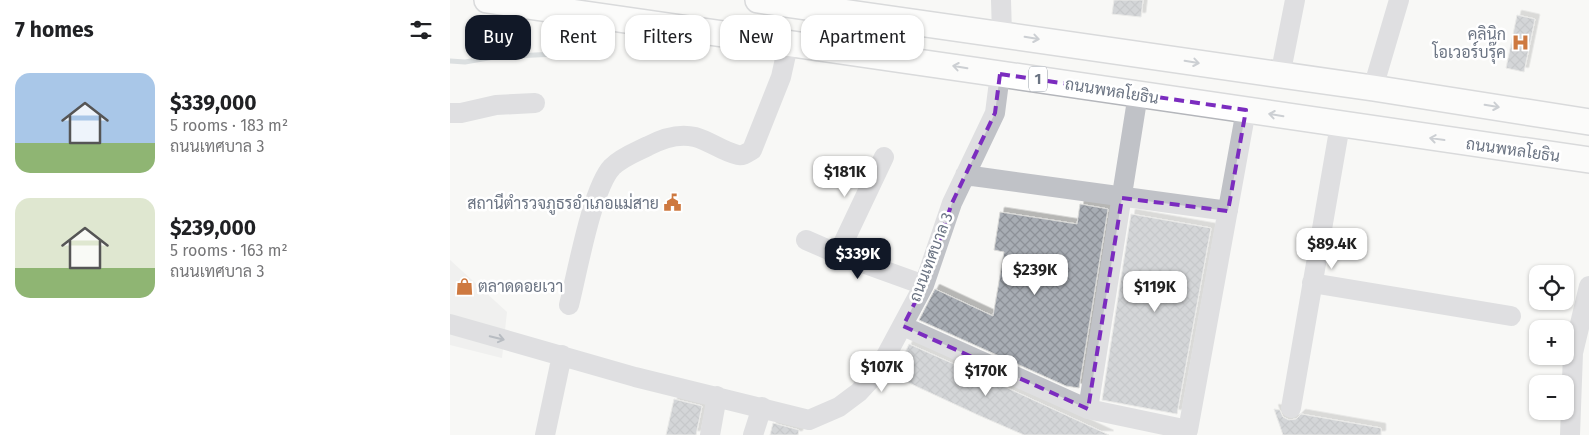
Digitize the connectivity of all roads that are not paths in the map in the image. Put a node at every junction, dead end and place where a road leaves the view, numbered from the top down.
1 (487, 0) edge
2 (758, 0) edge
3 (1001, 0) edge
4 (1296, 0) edge
5 (1399, 0) edge
6 (797, 6) junction
7 (720, 32) edge
8 (791, 32) edge
9 (1002, 34) junction
10 (791, 41) edge
11 (785, 60) edge
12 (1000, 74) junction
13 (1280, 76) junction
14 (1373, 88) junction
15 (1138, 94) junction
16 (535, 103) dead end
17 (1246, 110) junction
18 (450, 113) edge
19 (1589, 122) edge
20 (1340, 125) junction
21 (884, 157) dead end
22 (1589, 160) edge
23 (965, 175) junction
24 (1122, 198) junction
25 (1228, 211) junction
26 (806, 240) dead end
27 (838, 254) junction
28 (1312, 283) junction
29 (924, 285) junction
30 (1589, 286) edge
31 (569, 305) dead end
32 (1511, 316) dead end
33 (450, 324) edge
34 (902, 326) junction
35 (1581, 354) edge
36 (562, 355) junction
37 (717, 396) junction
38 (762, 407) junction
39 (1291, 408) dead end
40 (1088, 409) junction
41 (818, 426) edge
42 (1160, 430) edge
43 (545, 435) edge
44 (710, 435) edge
45 (753, 435) edge
46 (1570, 435) edge

1 - 7 main road, ถนนพหลโยธิน / 1
2 - 6 main road
3 - 9 street
4 - 13 street
5 - 14 street
6 - 8 main road
6 - 9 main road
9 -> 13 main road
12 -> 10 main road, ถนนพหลโยธิน / 1
11 - 31 street
12 - 15 main road, ถนนพหลโยธิน / 1
12 - 23 street, ถนนเทศบาล 3
13 - 14 main road
14 -> 19 main road
15 - 17 main road, ถนนพหลโยธิน / 1
15 - 24 street
16 - 18 street
20 -> 17 main road, ถนนพหลโยธิน / 1
17 - 25 street
22 -> 20 main road, ถนนพหลโยธิน / 1
20 - 28 street
21 - 27 street
23 - 24 street
23 - 29 street, ถนนเทศบาล 3
24 - 25 street
24 - 40 street
25 - 42 street
26 - 27 street
27 - 29 street
28 - 32 street
28 - 39 street
29 - 34 street, ถนนเทศบาล 3
30 - 35 street
33 -> 36 street, ถนนเทศบาล 3
34 - 40 street
34 - 41 street, ถนนเทศบาล 3
35 - 46 street
36 - 37 street, ถนนเทศบาล 3
36 - 43 street
37 - 38 street, ถนนเทศบาล 3
37 - 44 street
38 - 41 street, ถนนเทศบาล 3
38 - 45 street
40 - 42 street

